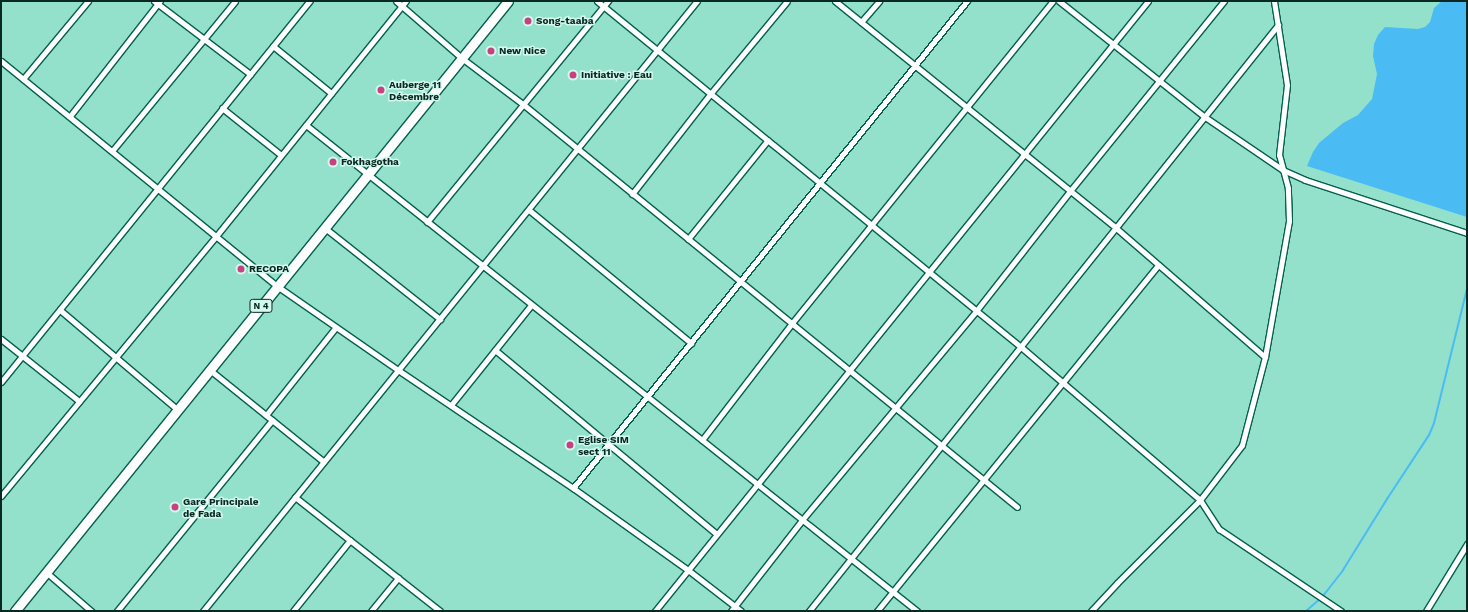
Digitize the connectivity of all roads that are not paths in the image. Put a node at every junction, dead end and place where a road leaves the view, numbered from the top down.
1 (88, 1) edge
2 (235, 1) edge
3 (310, 1) edge
4 (396, 1) edge
5 (406, 1) edge
6 (508, 1) edge
7 (598, 1) edge
8 (608, 1) edge
9 (697, 1) edge
10 (787, 1) edge
11 (835, 1) edge
12 (879, 1) edge
13 (967, 1) edge
14 (1053, 1) edge
15 (1059, 1) edge
16 (1148, 1) edge
17 (1224, 1) edge
18 (1274, 1) edge
19 (157, 2) edge
20 (402, 6) junction
21 (604, 6) junction
22 (861, 22) junction
23 (1278, 25) junction
24 (203, 40) junction
25 (1114, 45) junction
26 (273, 46) junction
27 (657, 50) junction
28 (463, 59) junction
29 (1, 61) edge
30 (916, 66) junction
31 (250, 74) junction
32 (23, 79) junction
33 (1159, 80) junction
34 (331, 93) junction
35 (711, 93) junction
36 (524, 105) junction
37 (222, 108) junction
38 (967, 108) junction
39 (70, 116) junction
40 (1205, 116) junction
41 (306, 125) junction
42 (768, 140) junction
43 (578, 149) junction
44 (112, 151) junction
45 (281, 155) junction
46 (1025, 155) junction
47 (1283, 170) junction
48 (368, 175) junction
49 (820, 182) junction
50 (157, 187) junction
51 (1070, 191) junction
52 (632, 194) junction
53 (529, 210) junction
54 (428, 222) junction
55 (873, 225) junction
56 (325, 228) junction
57 (1116, 228) junction
58 (1467, 233) edge
59 (217, 235) junction
60 (688, 239) junction
61 (1158, 265) junction
62 (483, 266) junction
63 (930, 272) junction
64 (741, 282) junction
65 (278, 286) junction
66 (531, 305) junction
67 (60, 310) junction
68 (976, 311) junction
69 (440, 319) junction
70 (792, 324) junction
71 (336, 327) junction
72 (1, 339) edge
73 (691, 343) junction
74 (1021, 347) junction
75 (495, 350) junction
76 (22, 357) junction
77 (1264, 357) junction
78 (116, 358) junction
79 (210, 370) junction
80 (398, 370) junction
81 (849, 370) junction
82 (1, 382) edge
83 (1062, 383) junction
84 (647, 397) junction
85 (79, 401) junction
86 (451, 405) junction
87 (894, 407) junction
88 (178, 410) junction
89 (266, 415) junction
90 (272, 420) junction
91 (702, 440) junction
92 (608, 445) junction
93 (941, 446) junction
94 (324, 462) junction
95 (984, 479) junction
96 (758, 484) junction
97 (573, 488) junction
98 (1, 496) edge
99 (295, 497) junction
100 (1200, 500) junction
101 (1017, 507) dead end
102 (802, 520) junction
103 (717, 534) junction
104 (350, 540) junction
105 (1467, 544) edge
106 (851, 559) junction
107 (688, 570) junction
108 (46, 572) junction
109 (398, 578) junction
110 (892, 591) junction
111 (734, 606) junction
112 (15, 611) edge
113 (91, 611) edge
114 (117, 611) edge
115 (203, 611) edge
116 (293, 611) edge
117 (371, 611) edge
118 (440, 611) edge
119 (655, 611) edge
120 (731, 611) edge
121 (741, 611) edge
122 (809, 611) edge
123 (876, 611) edge
124 (917, 611) edge
125 (1091, 611) edge
126 (1341, 611) edge
127 (1426, 611) edge

1 - 32 street
2 - 24 street
3 - 26 street
4 - 20 street
5 - 20 street
6 - 28 highway, N 4
7 - 21 street
8 - 21 street
9 - 27 street
10 - 35 street
11 - 22 street
12 - 22 street
13 - 30 street
14 - 38 street
15 - 25 street
16 - 25 street
17 - 33 street
18 - 23 street
19 - 24 street
19 - 39 street
20 - 28 street
20 - 34 street
21 - 27 street
21 - 36 street
22 - 30 street
23 - 40 street
23 - 47 street
24 - 31 street
24 - 44 street
25 - 33 street
25 - 46 street
26 - 31 street
26 - 34 street
27 - 35 street
27 - 43 street
28 - 36 street
28 - 48 highway, N 4
29 - 32 street
30 - 38 street
30 - 49 street
31 - 37 street
32 - 39 street
33 - 40 street
33 - 51 street
34 - 41 street
35 - 42 street
35 - 52 street
36 - 43 street
36 - 54 street
37 - 45 street
37 - 50 street
38 - 46 street
38 - 55 street
39 - 44 street
40 - 47 street
40 - 57 street
41 - 45 street
41 - 48 street
42 - 49 street
42 - 60 street
43 - 52 street
43 - 53 street
44 - 50 street
45 - 59 street
46 - 51 street
46 - 63 street
47 - 58 street
47 - 77 street
48 - 54 street
48 - 56 highway, N 4
49 - 55 street
49 - 64 street
50 - 59 street
50 - 67 street
51 - 57 street
51 - 68 street
52 - 60 street
53 - 62 street
53 - 73 street
54 - 62 street
55 - 63 street
55 - 70 street
56 - 65 highway, N 4
56 - 69 street
57 - 61 street
57 - 74 street
59 - 65 street
59 - 78 street
60 - 64 street
61 - 77 street
61 - 83 street
62 - 66 street
62 - 69 street
63 - 68 street
63 - 81 street
64 - 70 street
64 - 73 street
65 - 71 street
65 - 79 highway, N 4
66 - 75 street
66 - 84 street
67 - 76 street
67 - 78 street
68 - 74 street
68 - 87 street
69 - 80 street
70 - 81 street
70 - 91 street
71 - 80 street
71 - 89 street
72 - 76 street
73 - 84 street
74 - 83 street
74 - 93 street
75 - 86 street
75 - 92 street
76 - 82 street
76 - 85 street
77 - 100 street
78 - 85 street
78 - 88 street
79 - 88 highway, N 4
79 - 89 street
80 - 86 street
80 - 94 street
81 - 87 street
81 - 96 street
83 - 95 street
83 - 100 street
84 - 91 street
84 - 92 street
85 - 98 street
86 - 97 street
87 - 93 street
87 - 102 street
88 - 108 highway, N 4
89 - 90 street
90 - 94 street
90 - 114 street
91 - 96 street
92 - 97 street
92 - 103 street
93 - 95 street
93 - 106 street
94 - 99 street
95 - 101 street
95 - 110 street
96 - 102 street
96 - 103 street
97 - 107 street
99 - 104 street
99 - 115 street
100 - 125 street
100 - 126 street
102 - 106 street
102 - 111 street
103 - 107 street
104 - 109 street
104 - 116 street
105 - 127 street
106 - 110 street
106 - 122 street
107 - 111 street
107 - 119 street
108 - 112 highway, N 4
108 - 113 street
109 - 117 street
109 - 118 street
110 - 123 street
110 - 124 street
111 - 120 street
111 - 121 street

